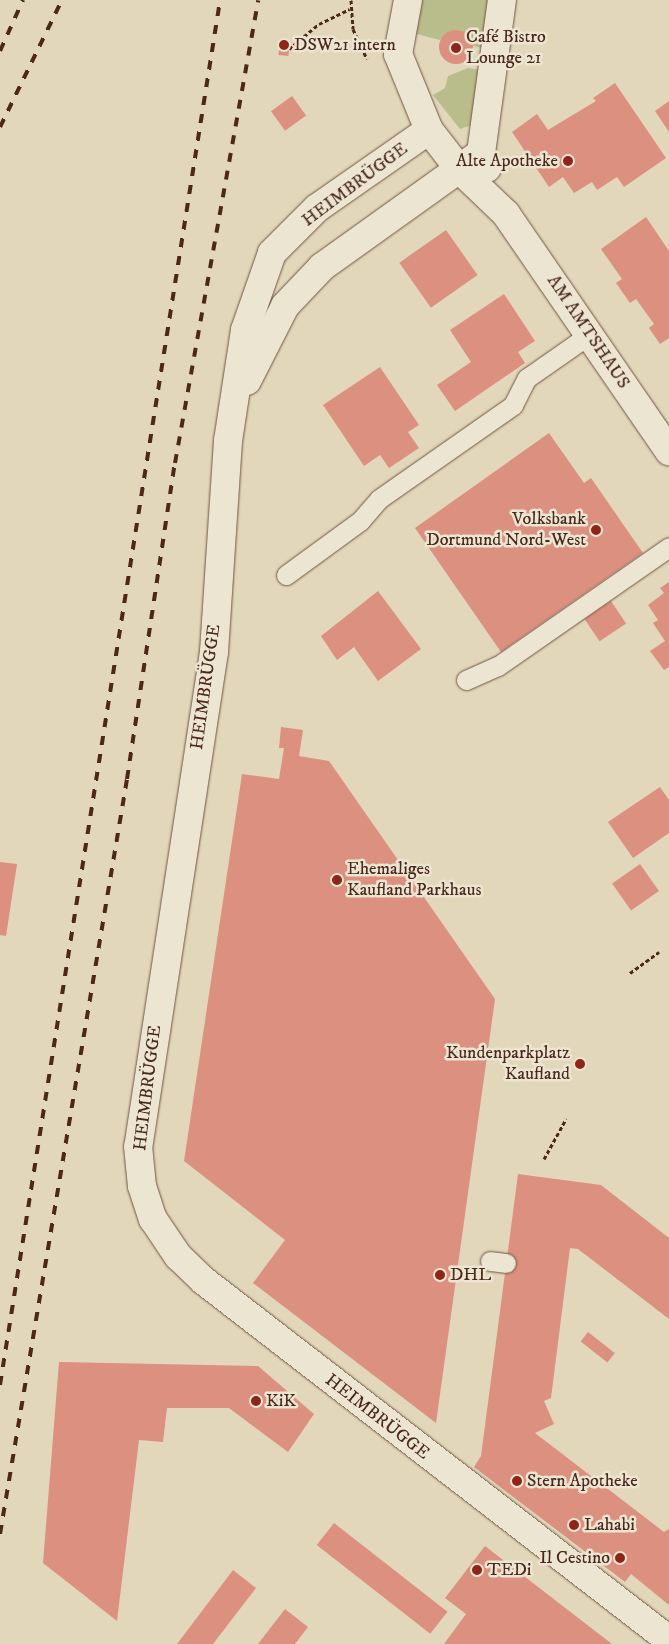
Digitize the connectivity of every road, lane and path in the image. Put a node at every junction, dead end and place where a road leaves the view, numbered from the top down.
1 (351, 0) edge
2 (408, 0) edge
3 (502, 0) edge
4 (350, 9) junction
5 (289, 49) dead end
6 (370, 65) dead end
7 (429, 130) junction
8 (481, 153) junction
9 (460, 170) junction
10 (506, 214) junction
11 (590, 334) junction
12 (661, 421) edge
13 (228, 441) junction
14 (669, 451) edge
15 (669, 547) edge
16 (286, 575) dead end
17 (466, 680) dead end
18 (660, 952) dead end
19 (630, 974) dead end
20 (566, 1119) dead end
21 (544, 1159) dead end
22 (669, 1640) edge

1 - 4 path
2 - 7 street, AM AMTSHAUS
3 - 8 street
4 - 5 path
4 - 6 path
7 - 9 street, AM AMTSHAUS
7 - 13 street, HEIMBRÜGGE
8 - 9 street
8 - 10 street, AM AMTSHAUS
9 - 10 street, AM AMTSHAUS
9 - 13 street, HEIMBRÜGGE
10 - 11 street, AM AMTSHAUS
11 - 12 street, AM AMTSHAUS
11 - 16 lane
12 - 14 street, AM AMTSHAUS
13 - 22 street, HEIMBRÜGGE
15 - 17 lane
18 - 19 path
20 - 21 path

